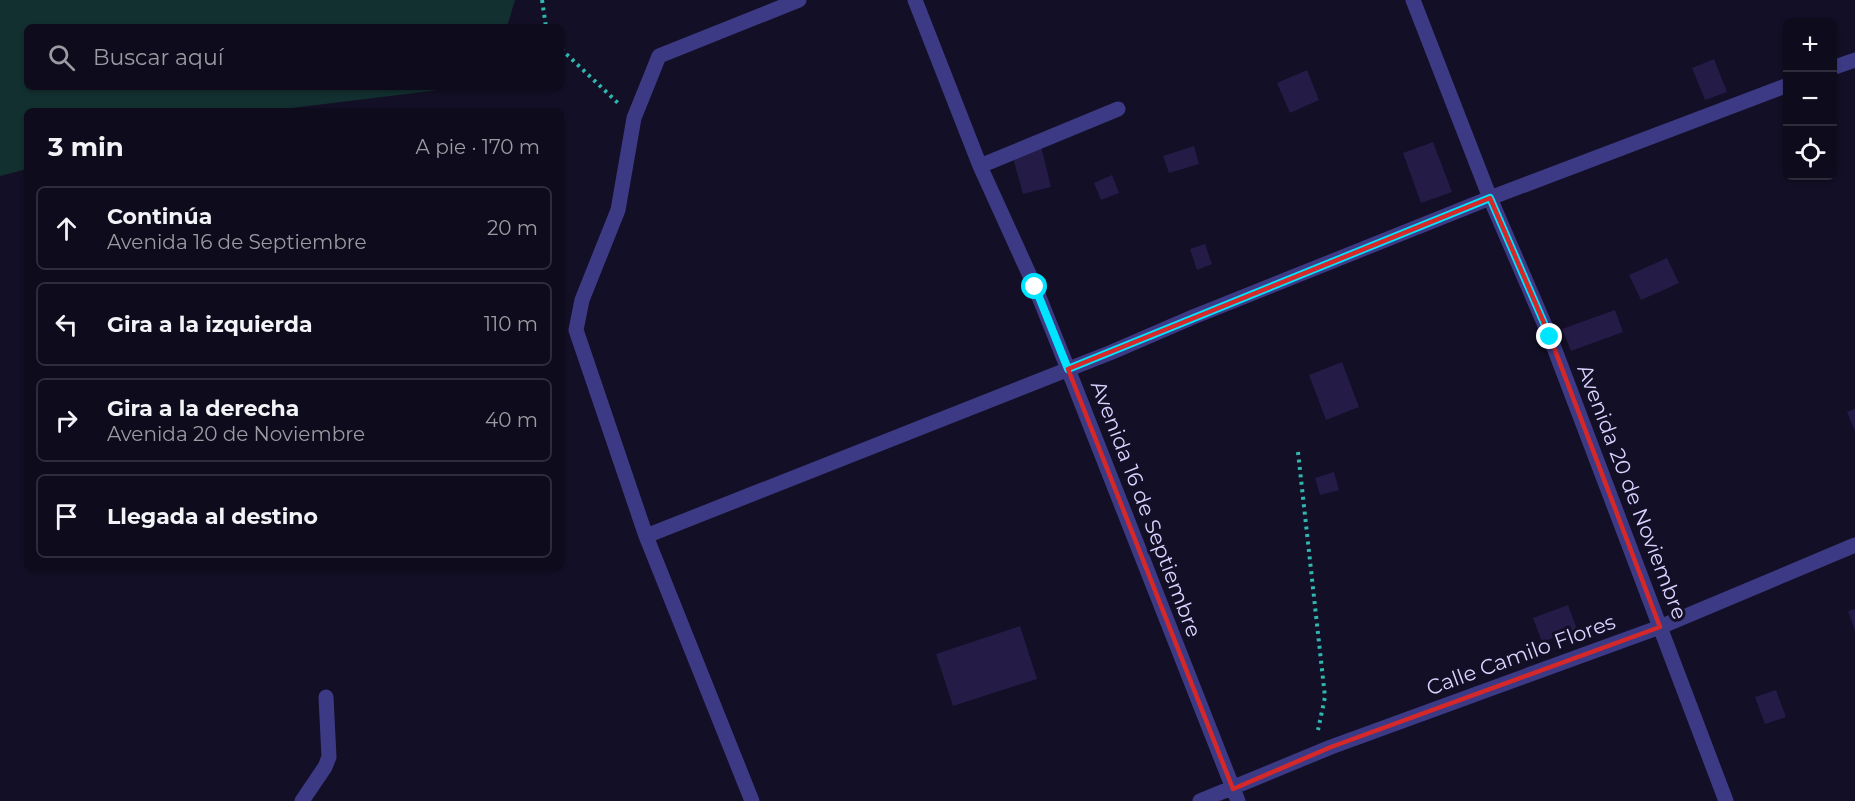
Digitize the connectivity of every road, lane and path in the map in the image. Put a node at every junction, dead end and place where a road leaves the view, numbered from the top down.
1 (542, 0) edge
2 (799, 0) edge
3 (915, 0) edge
4 (1413, 0) edge
5 (546, 24) edge
6 (564, 52) edge
7 (1855, 60) edge
8 (1837, 67) edge
9 (1783, 87) edge
10 (1118, 109) dead end
11 (634, 118) junction
12 (980, 166) junction
13 (1490, 198) junction
14 (1068, 369) junction
15 (1298, 452) dead end
16 (646, 536) junction
17 (1855, 545) edge
18 (1660, 627) junction
19 (326, 697) dead end
20 (1312, 754) junction
21 (1236, 795) edge
22 (303, 801) edge
23 (752, 801) edge
24 (1200, 801) edge
25 (1726, 801) edge

1 - 5 path
2 - 11 street
3 - 12 street, Avenida 16 de Septiembre
4 - 13 street, Avenida 20 de Noviembre
6 - 11 path
7 - 8 street
9 - 13 street
10 - 12 street
11 - 16 street
12 - 14 street, Avenida 16 de Septiembre
13 - 14 street
13 - 18 street, Avenida 20 de Noviembre
14 - 16 street
14 - 21 street, Avenida 16 de Septiembre
15 - 20 path
16 - 23 street
17 - 18 street, Calle Camilo Flores
18 - 20 street, Calle Camilo Flores
18 - 25 street, Avenida 20 de Noviembre
19 - 22 street
20 - 21 street, Calle Camilo Flores
21 - 24 street, Calle Camilo Flores

